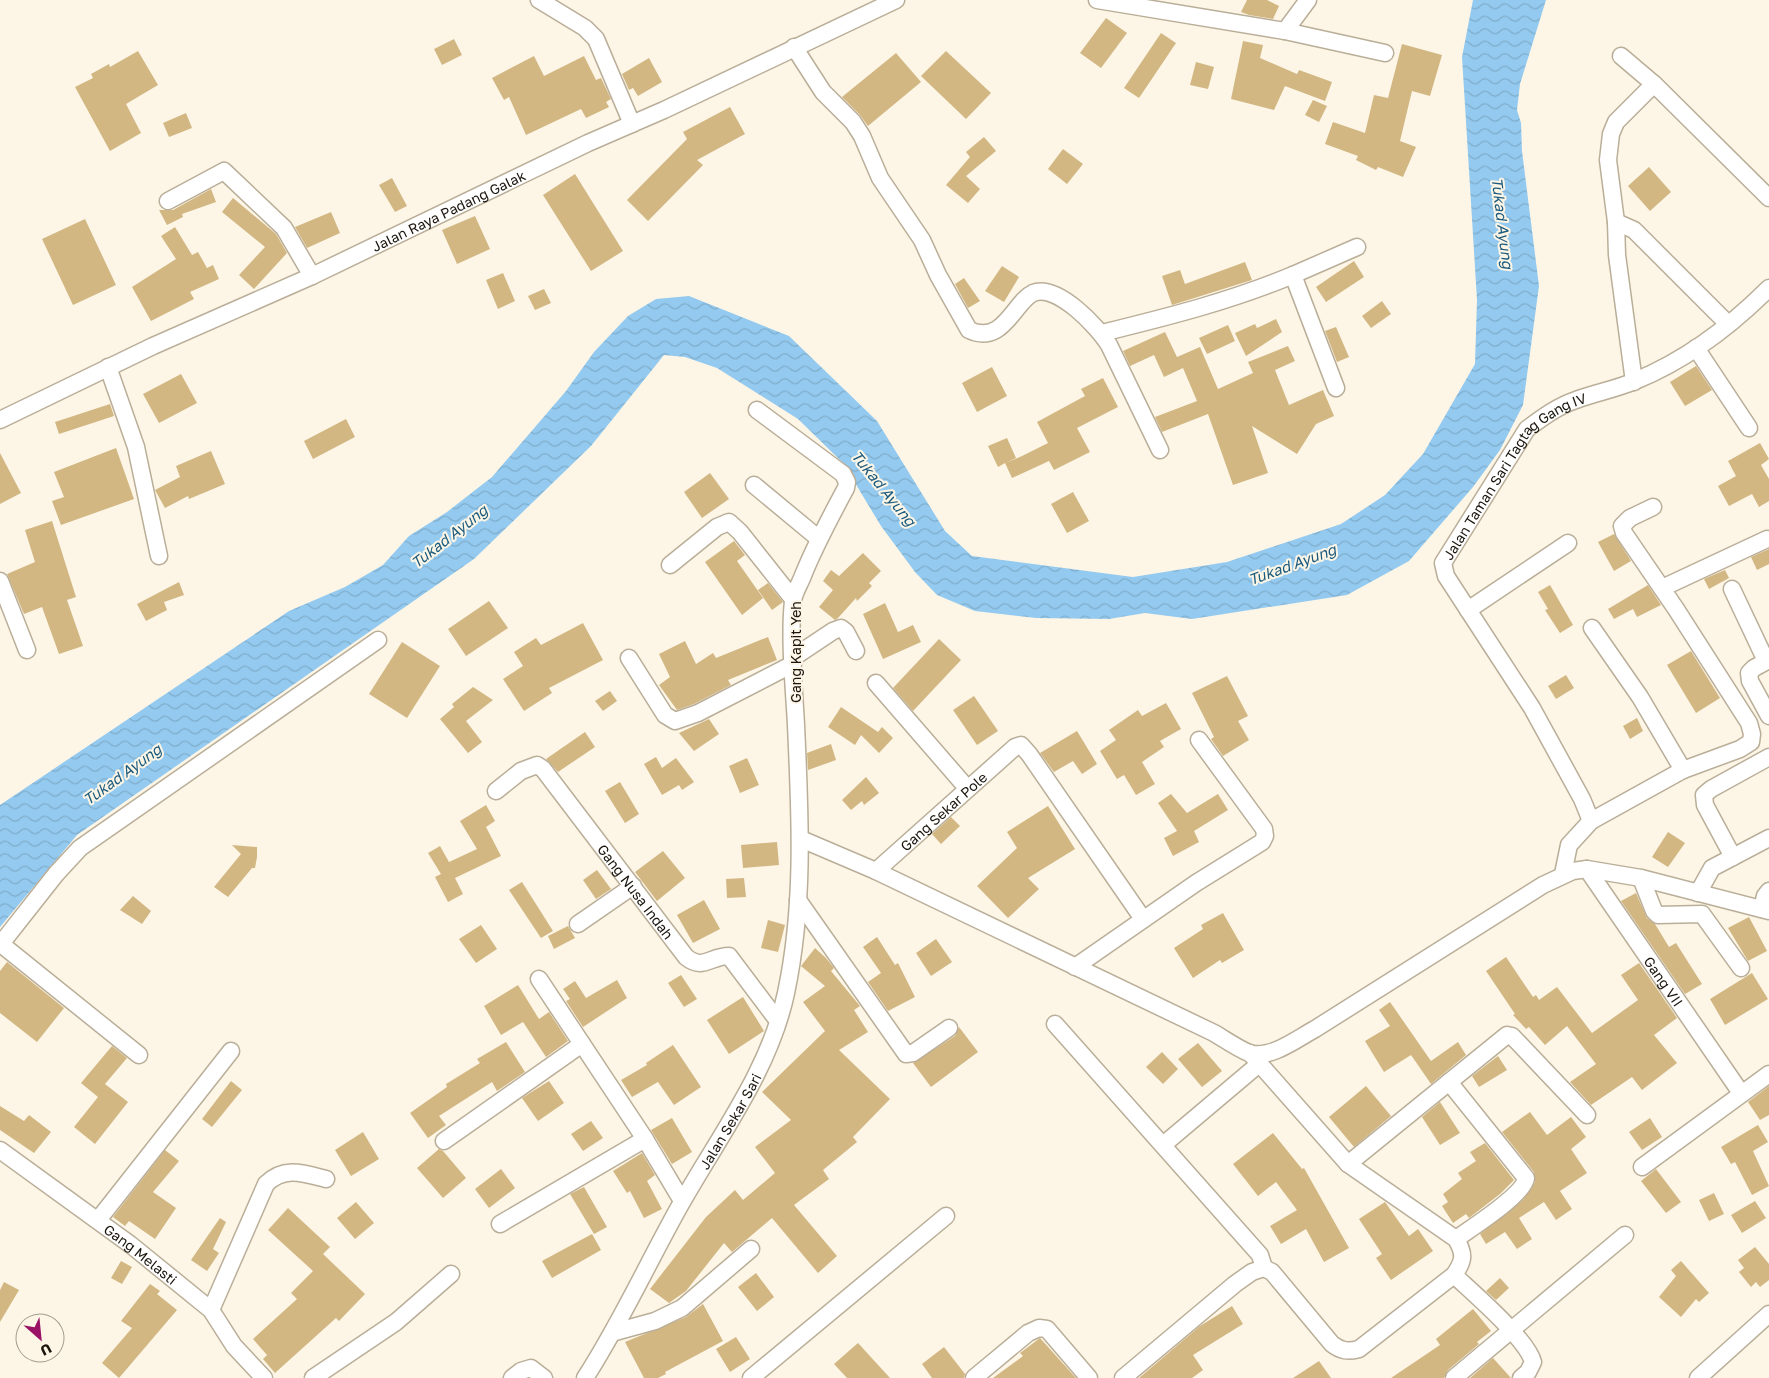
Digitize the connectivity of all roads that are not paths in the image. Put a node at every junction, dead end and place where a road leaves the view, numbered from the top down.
1 (539, 0) edge
2 (896, 0) edge
3 (1097, 0) edge
4 (1308, 0) edge
5 (1284, 31) junction
6 (794, 47) junction
7 (1385, 53) dead end
8 (1622, 56) dead end
9 (1654, 84) junction
10 (632, 124) junction
11 (1769, 198) edge
12 (168, 201) dead end
13 (1616, 222) junction
14 (1356, 247) dead end
15 (1293, 275) junction
16 (312, 276) junction
17 (1766, 298) edge
18 (1728, 324) junction
19 (1102, 333) junction
20 (1696, 348) junction
21 (108, 367) junction
22 (1634, 382) junction
23 (1336, 388) dead end
24 (757, 410) dead end
25 (0, 420) edge
26 (1749, 428) dead end
27 (1160, 450) dead end
28 (754, 485) dead end
29 (1653, 506) dead end
30 (818, 538) junction
31 (1767, 539) dead end
32 (1568, 543) dead end
33 (159, 556) dead end
34 (670, 565) dead end
35 (0, 582) edge
36 (1662, 588) junction
37 (1732, 589) dead end
38 (793, 599) junction
39 (1468, 610) junction
40 (1592, 628) dead end
41 (378, 640) dead end
42 (27, 650) dead end
43 (856, 651) dead end
44 (628, 658) dead end
45 (793, 660) junction
46 (1768, 660) edge
47 (876, 683) dead end
48 (1769, 716) edge
49 (1198, 740) dead end
50 (1769, 757) edge
51 (1683, 770) junction
52 (967, 788) junction
53 (496, 791) dead end
54 (1590, 821) junction
55 (1769, 838) edge
56 (801, 839) junction
57 (1733, 857) junction
58 (1588, 869) junction
59 (876, 871) junction
60 (1564, 874) junction
61 (1641, 878) junction
62 (633, 886) junction
63 (1769, 891) edge
64 (1698, 893) junction
65 (798, 900) junction
66 (1766, 910) edge
67 (1143, 920) junction
68 (578, 924) dead end
69 (0, 944) edge
70 (1075, 967) junction
71 (1741, 968) dead end
72 (539, 979) dead end
73 (778, 1021) junction
74 (1055, 1024) dead end
75 (948, 1028) dead end
76 (582, 1044) junction
77 (231, 1051) dead end
78 (139, 1055) dead end
79 (1255, 1058) junction
80 (1769, 1074) edge
81 (1449, 1082) junction
82 (1741, 1093) junction
83 (1587, 1115) dead end
84 (645, 1139) junction
85 (444, 1141) dead end
86 (1163, 1145) junction
87 (2, 1157) edge
88 (1348, 1164) junction
89 (1642, 1167) dead end
90 (326, 1179) dead end
91 (682, 1201) junction
92 (946, 1216) dead end
93 (98, 1220) junction
94 (500, 1224) dead end
95 (1625, 1234) dead end
96 (1456, 1239) junction
97 (751, 1249) dead end
98 (1264, 1268) junction
99 (451, 1274) dead end
100 (1454, 1274) junction
101 (211, 1310) junction
102 (1769, 1314) edge
103 (1510, 1329) junction
104 (615, 1332) junction
105 (762, 1375) edge
106 (264, 1378) edge
107 (313, 1378) edge
108 (512, 1378) edge
109 (544, 1378) edge
110 (585, 1378) edge
111 (974, 1378) edge
112 (1089, 1378) edge
113 (1123, 1378) edge
114 (1454, 1378) edge
115 (1521, 1378) edge
116 (1698, 1378) edge

1 - 10 street
2 - 6 street, Jalan Raya Padang Galak
3 - 5 street
4 - 5 street
5 - 7 street
6 - 10 street, Jalan Raya Padang Galak
6 - 19 street
8 - 9 street
9 - 11 street
9 - 13 street
10 - 16 street, Jalan Raya Padang Galak
12 - 16 street
13 - 18 street
13 - 22 street
14 - 15 street
15 - 19 street
15 - 23 street
16 - 21 street, Jalan Raya Padang Galak
17 - 18 street, Jalan Taman Sari Tagtag Gang IV
18 - 20 street, Jalan Taman Sari Tagtag Gang IV
19 - 27 street
20 - 22 street, Jalan Taman Sari Tagtag Gang IV
20 - 26 street
21 - 25 street, Jalan Raya Padang Galak
21 - 33 street
22 - 39 street, Jalan Taman Sari Tagtag Gang IV
24 - 30 street, Gang Kapit Yeh
28 - 30 street
29 - 36 street
30 - 38 street, Gang Kapit Yeh
31 - 36 street
32 - 39 street
34 - 38 street
35 - 42 street
36 - 51 street
37 - 46 street
38 - 45 street, Gang Kapit Yeh
39 - 54 street, Jalan Taman Sari Tagtag Gang IV
40 - 51 street
41 - 69 street
43 - 45 street
44 - 45 street
45 - 56 street, Gang Kapit Yeh
46 - 48 street
47 - 52 street
49 - 67 street
50 - 57 street
51 - 54 street
52 - 59 street, Gang Sekar Pole
52 - 67 street, Gang Sekar Pole
53 - 62 street, Gang Nusa Indah
54 - 60 street
55 - 57 street
56 - 59 street
56 - 65 street, Jalan Sekar Sari
57 - 64 street
58 - 60 street
58 - 61 street
58 - 82 street, Gang VII
59 - 70 street
60 - 79 street
61 - 64 street
61 - 71 street
62 - 68 street
62 - 73 street, Gang Nusa Indah
63 - 66 street
64 - 66 street
65 - 73 street, Jalan Sekar Sari
65 - 75 street
67 - 70 street
69 - 78 street
70 - 79 street
72 - 76 street
73 - 91 street, Jalan Sekar Sari
74 - 86 street
76 - 84 street
76 - 85 street
77 - 93 street
79 - 86 street
79 - 88 street
80 - 82 street
81 - 83 street
81 - 88 street
81 - 96 street
82 - 89 street
84 - 91 street
84 - 94 street
86 - 98 street
87 - 93 street, Gang Melasti
88 - 96 street
90 - 101 street
91 - 104 street, Jalan Sekar Sari
92 - 105 street
93 - 101 street, Gang Melasti
95 - 103 street
96 - 100 street
97 - 104 street
98 - 100 street
98 - 113 street
99 - 107 street
100 - 103 street
101 - 106 street, Gang Melasti
102 - 116 street
103 - 114 street
103 - 115 street
104 - 110 street, Jalan Sekar Sari
108 - 109 street
111 - 112 street

